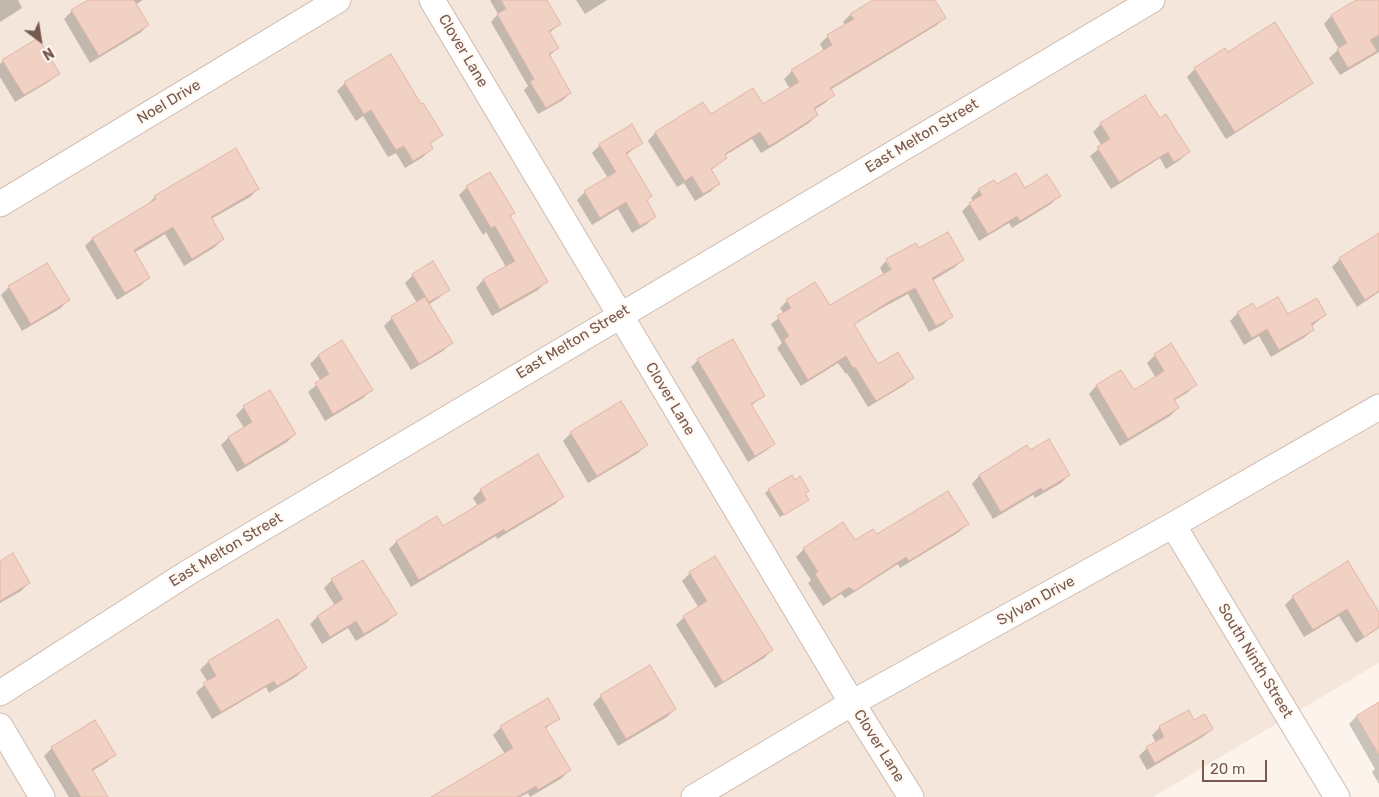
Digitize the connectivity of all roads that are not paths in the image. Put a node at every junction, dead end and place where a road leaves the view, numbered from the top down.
1 (338, 0) edge
2 (432, 0) edge
3 (1152, 0) edge
4 (0, 204) edge
5 (619, 315) junction
6 (1379, 407) edge
7 (1174, 525) junction
8 (0, 693) edge
9 (852, 703) junction
10 (0, 726) edge
11 (42, 797) edge
12 (694, 797) edge
13 (911, 797) edge
14 (1337, 797) edge

1 - 4 street, Noel Drive
2 - 5 street, Clover Lane
3 - 5 street, East Melton Street
5 - 8 street, East Melton Street
5 - 9 street, Clover Lane
6 - 7 street, Sylvan Drive
7 - 9 street, Sylvan Drive
7 - 14 street, South Ninth Street
9 - 12 street, Sylvan Drive
9 - 13 street, Clover Lane
10 - 11 street

